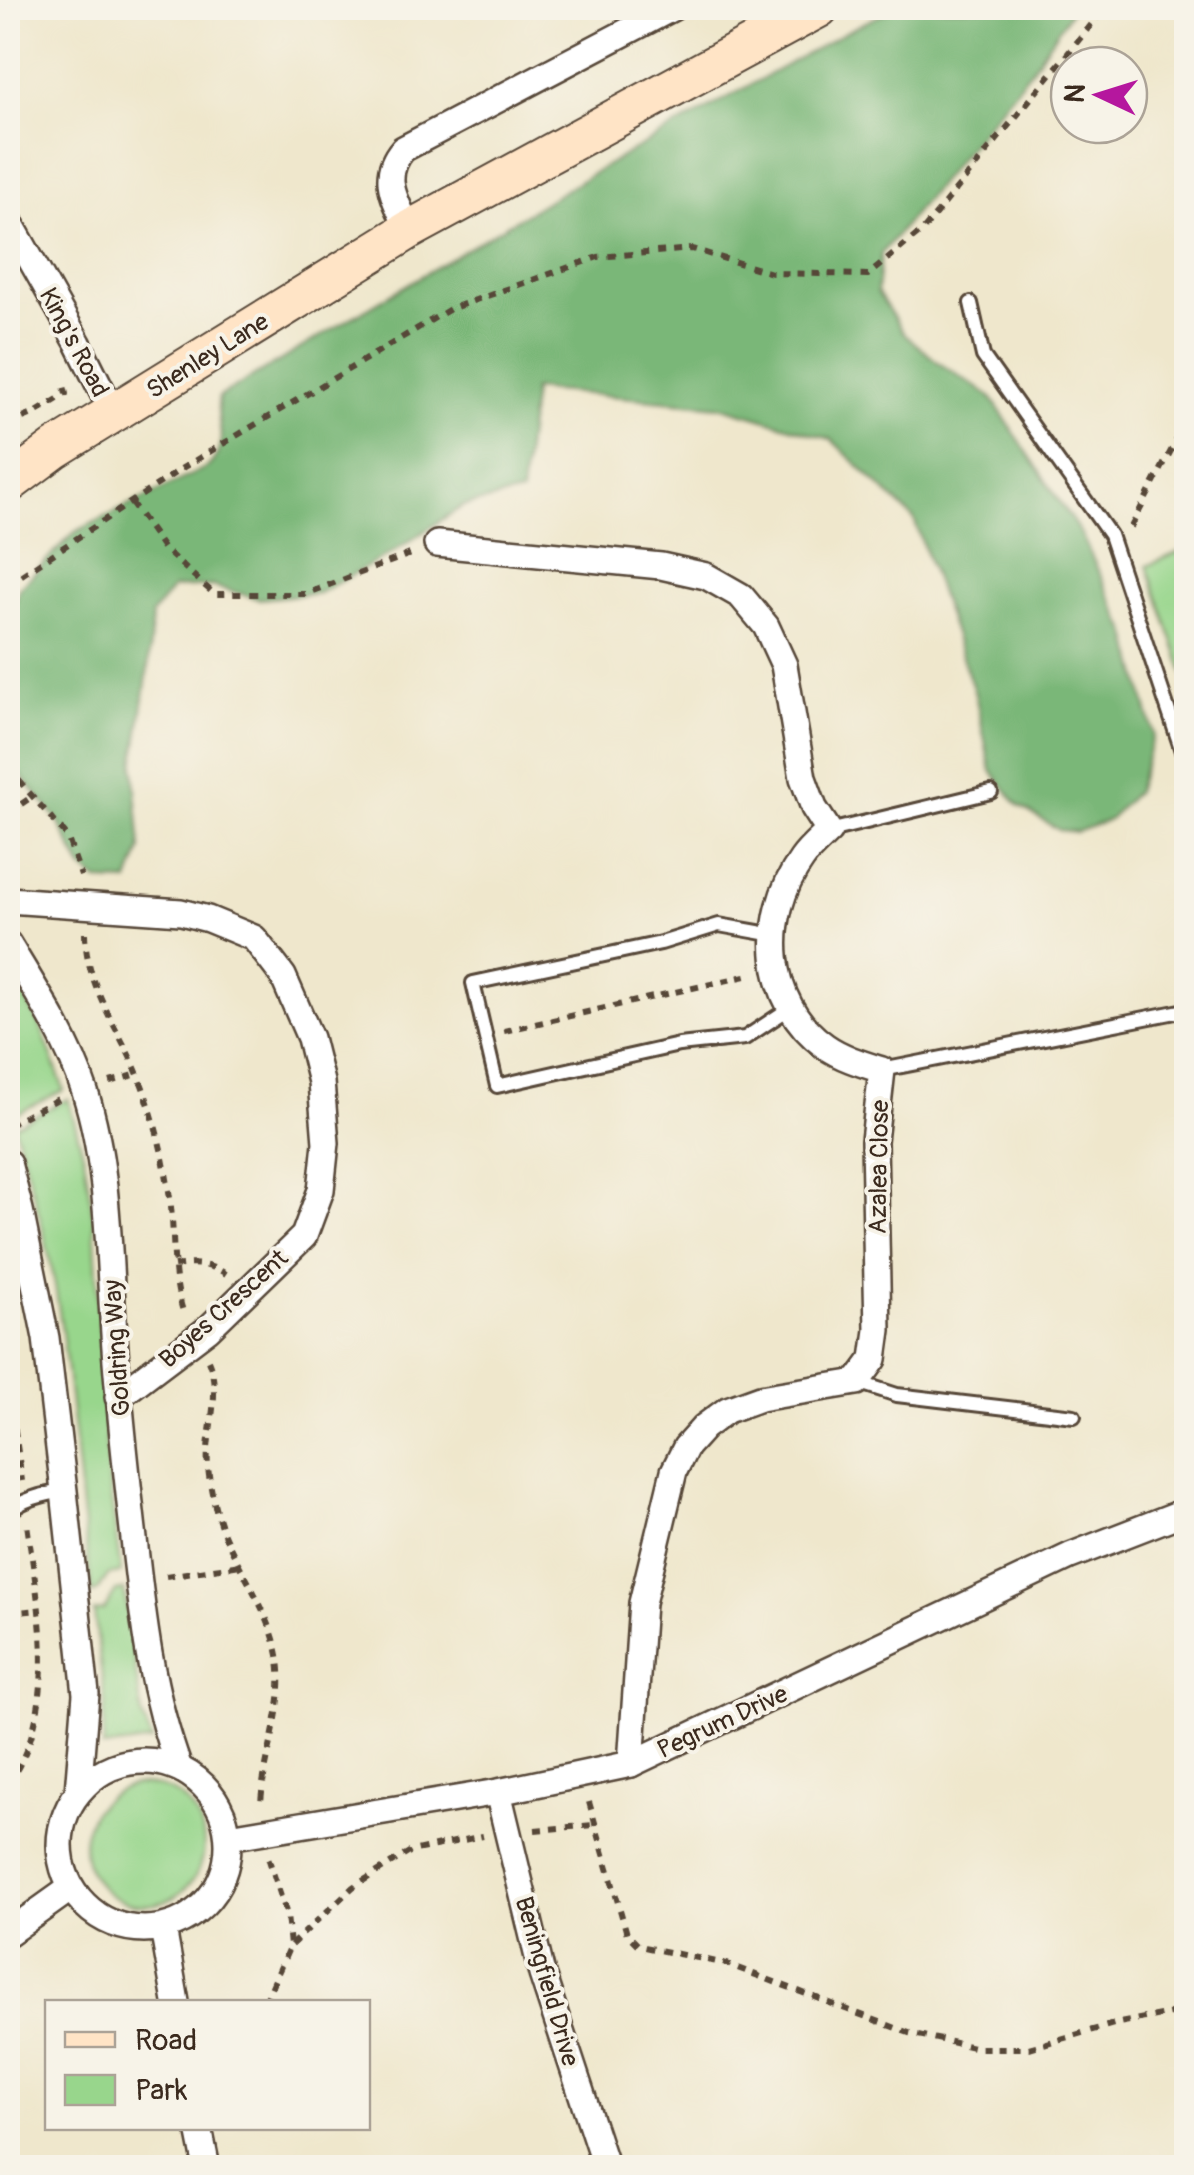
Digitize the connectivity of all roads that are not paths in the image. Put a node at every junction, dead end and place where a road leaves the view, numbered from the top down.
1 (672, 8) edge
2 (819, 8) edge
3 (8, 219) edge
4 (409, 230) junction
5 (971, 303) dead end
6 (113, 413) junction
7 (8, 484) edge
8 (437, 544) road end
9 (1186, 763) edge
10 (991, 792) dead end
11 (828, 830) junction
12 (8, 900) edge
13 (775, 935) junction
14 (8, 944) edge
15 (790, 1008) junction
16 (1186, 1010) edge
17 (882, 1070) junction
18 (8, 1163) edge
19 (14, 1211) edge
20 (857, 1382) junction
21 (118, 1397) junction
22 (1074, 1416) dead end
23 (64, 1492) junction
24 (1186, 1512) edge
25 (8, 1514) edge
26 (631, 1764) junction
27 (179, 1768) junction
28 (78, 1792) junction
29 (498, 1792) junction
30 (229, 1837) junction
31 (71, 1888) junction
32 (163, 1928) junction
33 (8, 1933) edge
34 (176, 2000) edge
35 (199, 2130) edge
36 (207, 2168) edge
37 (606, 2168) edge

1 - 4 street
2 - 4 main road, Shenley Lane
3 - 6 street, King's Road
4 - 6 main road, Shenley Lane
5 - 9 lane
6 - 7 main road, Shenley Lane
8 - 11 street
10 - 11 lane
11 - 13 street, Azalea Close
12 - 21 street, Boyes Crescent
13 - 15 street, Azalea Close
13 - 15 lane
14 - 21 street, Goldring Way
15 - 17 street, Azalea Close
16 - 17 lane
17 - 20 street, Azalea Close
18 - 19 street
19 - 23 street
20 - 22 lane
20 - 26 street
21 - 27 street, Goldring Way
23 - 25 lane
23 - 28 street
24 - 26 street, Pegrum Drive
26 - 29 street, Pegrum Drive
27 - 28 street
27 - 30 street
28 - 31 street
29 - 30 street, Pegrum Drive
29 - 37 street, Beningfield Drive
30 - 32 street
31 - 32 street
31 - 33 street
32 - 34 street
35 - 36 street

